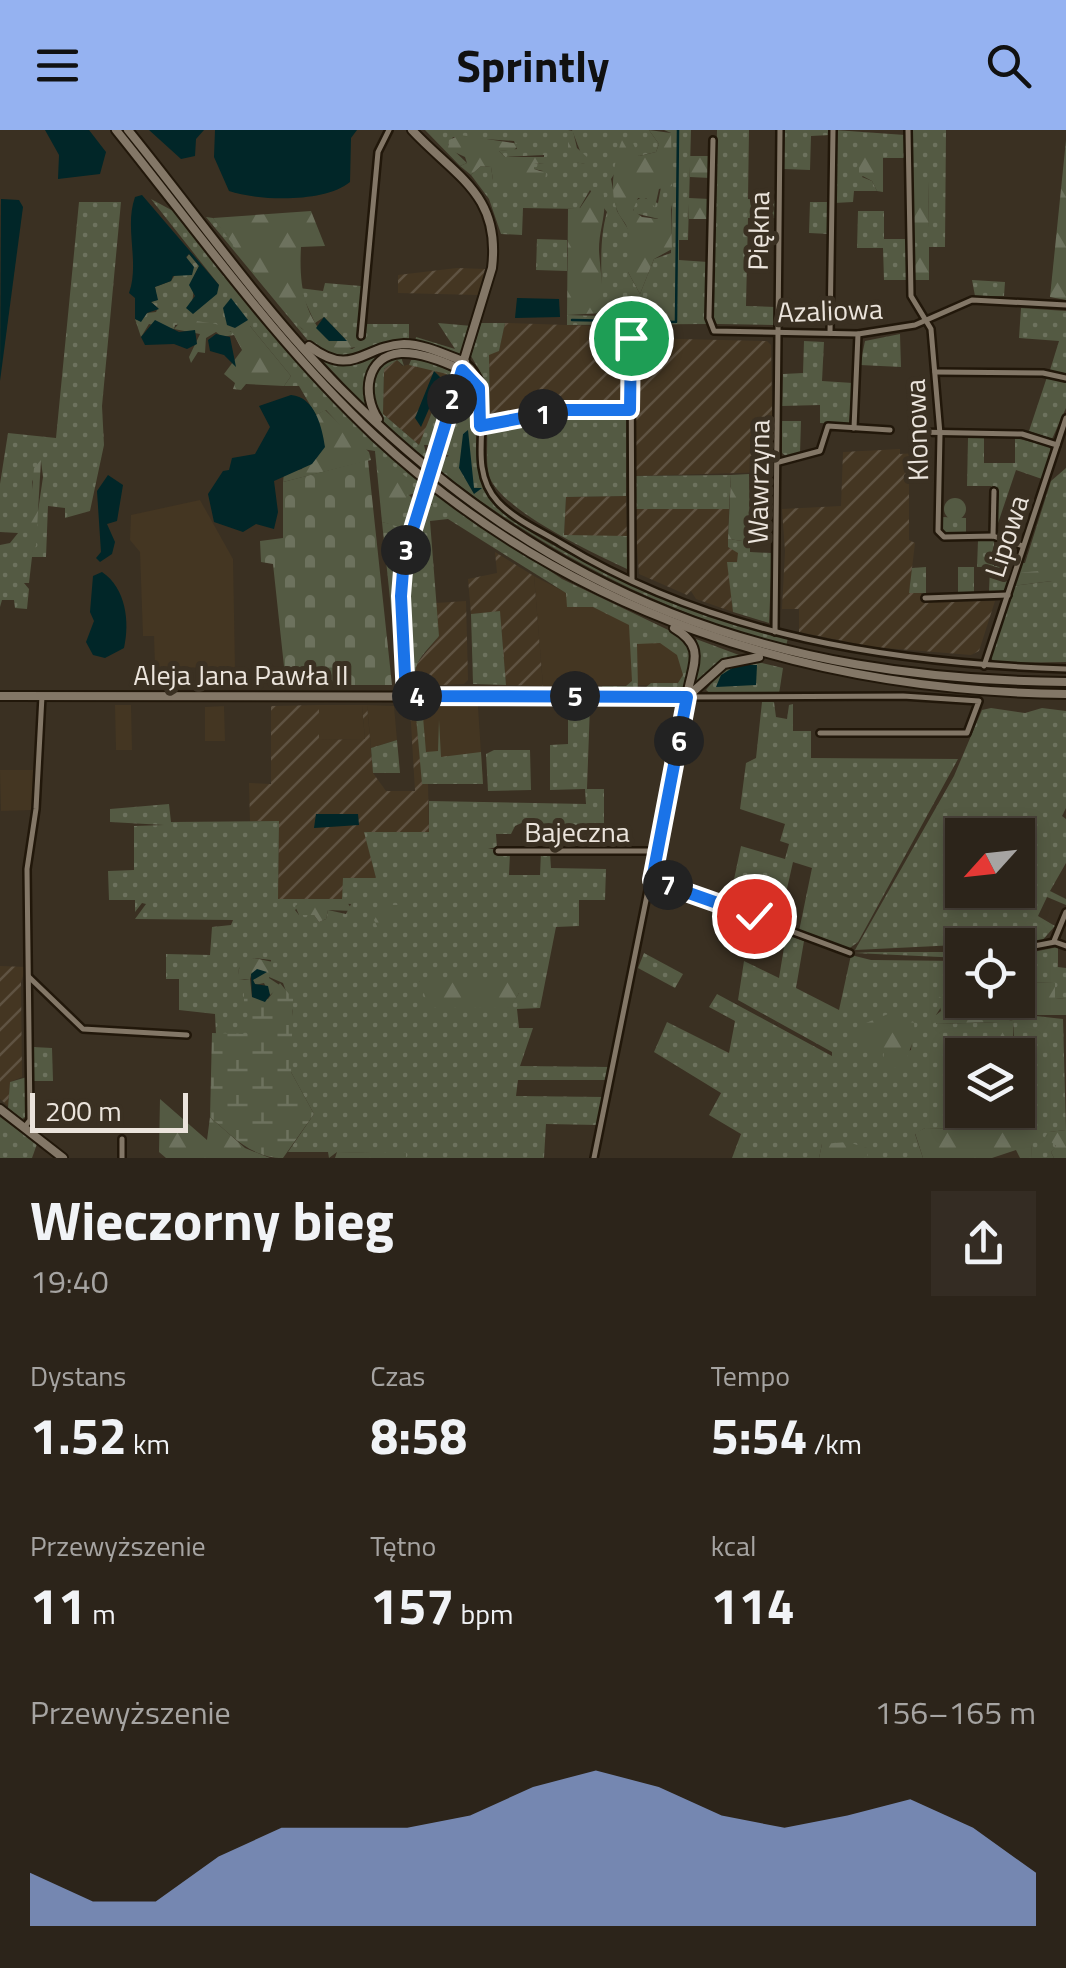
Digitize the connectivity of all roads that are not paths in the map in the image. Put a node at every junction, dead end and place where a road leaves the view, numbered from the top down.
1 (116, 130) edge
2 (128, 130) edge
3 (389, 130) edge
4 (412, 130) edge
5 (780, 130) edge
6 (833, 130) edge
7 (908, 130) edge
8 (713, 140) dead end
9 (1066, 304) edge
10 (927, 320) junction
11 (290, 330) junction
12 (777, 332) junction
13 (830, 334) junction
14 (858, 334) junction
15 (361, 336) dead end
16 (631, 338) dead end
17 (463, 366) junction
18 (935, 372) junction
19 (1066, 378) edge
20 (630, 410) junction
21 (1066, 418) edge
22 (480, 426) junction
23 (854, 428) junction
24 (890, 430) dead end
25 (914, 432) dead end
26 (940, 434) junction
27 (1057, 445) junction
28 (401, 446) junction
29 (778, 462) junction
30 (994, 491) dead end
31 (993, 536) junction
32 (1023, 546) junction
33 (632, 580) junction
34 (1008, 595) junction
35 (925, 598) dead end
36 (654, 617) junction
37 (775, 632) junction
38 (771, 658) junction
39 (984, 666) junction
40 (1066, 668) edge
41 (1066, 682) edge
42 (1066, 694) edge
43 (0, 696) edge
44 (42, 696) junction
45 (406, 696) junction
46 (687, 697) junction
47 (820, 733) dead end
48 (498, 850) dead end
49 (657, 851) junction
50 (652, 880) junction
51 (1066, 912) edge
52 (1055, 942) junction
53 (1035, 946) edge
54 (1066, 946) edge
55 (850, 954) dead end
56 (29, 976) junction
57 (187, 1035) dead end
58 (0, 1109) edge
59 (24, 1128) junction
60 (122, 1138) dead end
61 (63, 1158) edge
62 (122, 1158) edge
63 (594, 1158) edge

1 - 36 main road
2 - 11 main road
3 - 15 street
4 - 17 main road
5 - 12 street, Piękna
6 - 13 street
7 - 10 street, Klonowa
8 - 12 street, Azaliowa
9 - 10 street, Azaliowa
10 - 14 street, Azaliowa
10 - 18 street, Klonowa
11 - 17 main road
11 - 28 main road
12 - 13 street, Azaliowa
12 - 29 street, Wawrzyna
13 - 14 street, Azaliowa
14 - 23 street
16 - 20 street
17 - 22 street
17 - 28 main road
17 - 45 main road, bridge
18 - 19 street
18 - 26 street, Klonowa
20 - 22 street
20 - 33 street
21 - 27 street, Lipowa
22 - 33 street
23 - 24 street
23 - 29 street
25 - 26 street
26 - 27 street
26 - 31 street, Klonowa
27 - 32 street, Lipowa
28 - 41 main road
29 - 37 street, Wawrzyna
30 - 31 street
31 - 32 street
32 - 34 street, Lipowa
33 - 37 street
34 - 35 street
34 - 39 street, Lipowa
36 - 38 main road
36 - 46 main road
37 - 39 street
38 - 42 main road
38 - 46 main road
39 - 40 street
43 - 44 main road, Aleja Jana Pawła II
44 - 45 main road, Aleja Jana Pawła II
44 - 56 street
45 - 46 main road, Aleja Jana Pawła II
46 - 47 street, Aleja Jana Pawła II
46 - 49 street
48 - 49 street, Bajeczna
49 - 50 street
50 - 55 street
50 - 63 street
51 - 52 street
52 - 53 street
52 - 54 street
56 - 57 street
56 - 59 street
58 - 59 main road
59 - 61 main road
60 - 62 street

